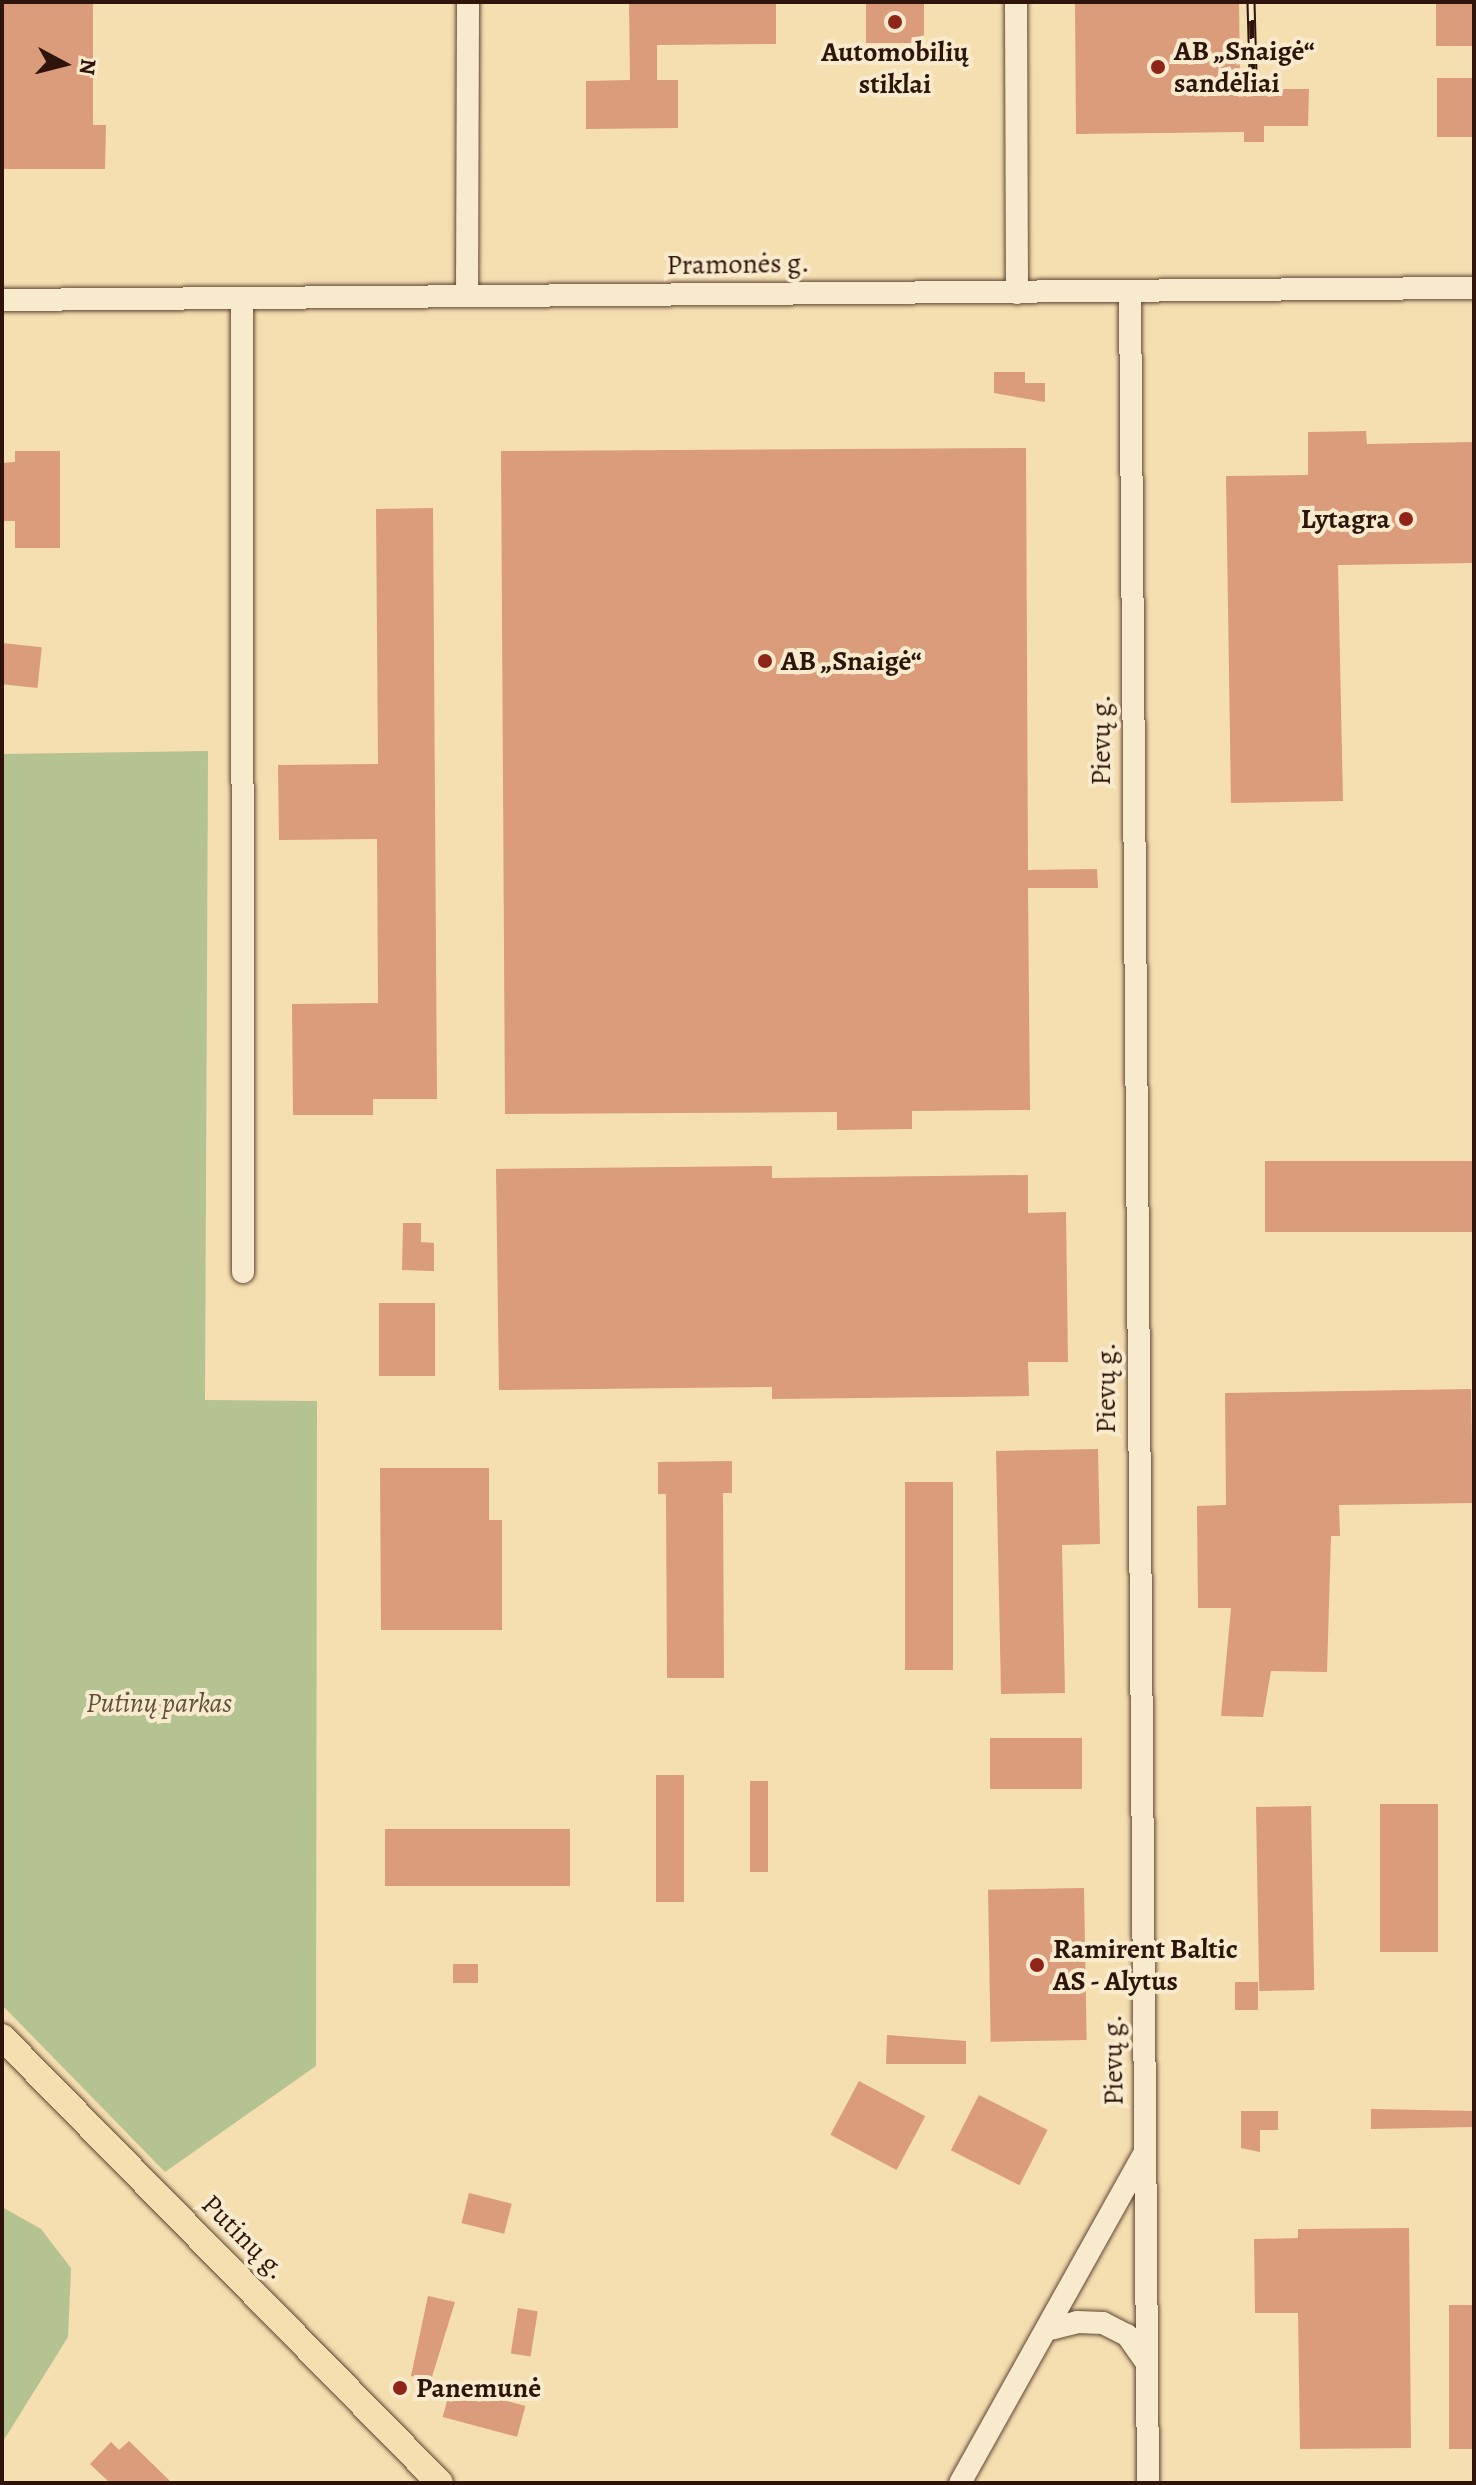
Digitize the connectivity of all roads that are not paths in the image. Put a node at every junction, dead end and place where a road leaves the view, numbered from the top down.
1 (468, 2) edge
2 (1016, 2) edge
3 (1474, 288) edge
4 (1130, 292) junction
5 (1017, 293) junction
6 (467, 296) junction
7 (242, 298) junction
8 (2, 300) edge
9 (243, 1272) dead end
10 (2, 2037) edge
11 (1145, 2154) junction
12 (1046, 2330) junction
13 (1146, 2362) junction
14 (440, 2483) edge
15 (960, 2483) edge
16 (1148, 2483) edge

1 - 6 street
2 - 5 street
3 - 4 street, Pramonės g.
4 - 5 street, Pramonės g.
4 - 11 street, Pievų g.
5 - 6 street, Pramonės g.
6 - 7 street, Pramonės g.
7 - 8 street, Pramonės g.
7 - 9 street
10 - 14 main road, Putinų g.
11 - 12 street
11 - 13 street, Pievų g.
12 - 13 street
12 - 15 street
13 - 16 street, Pievų g.

